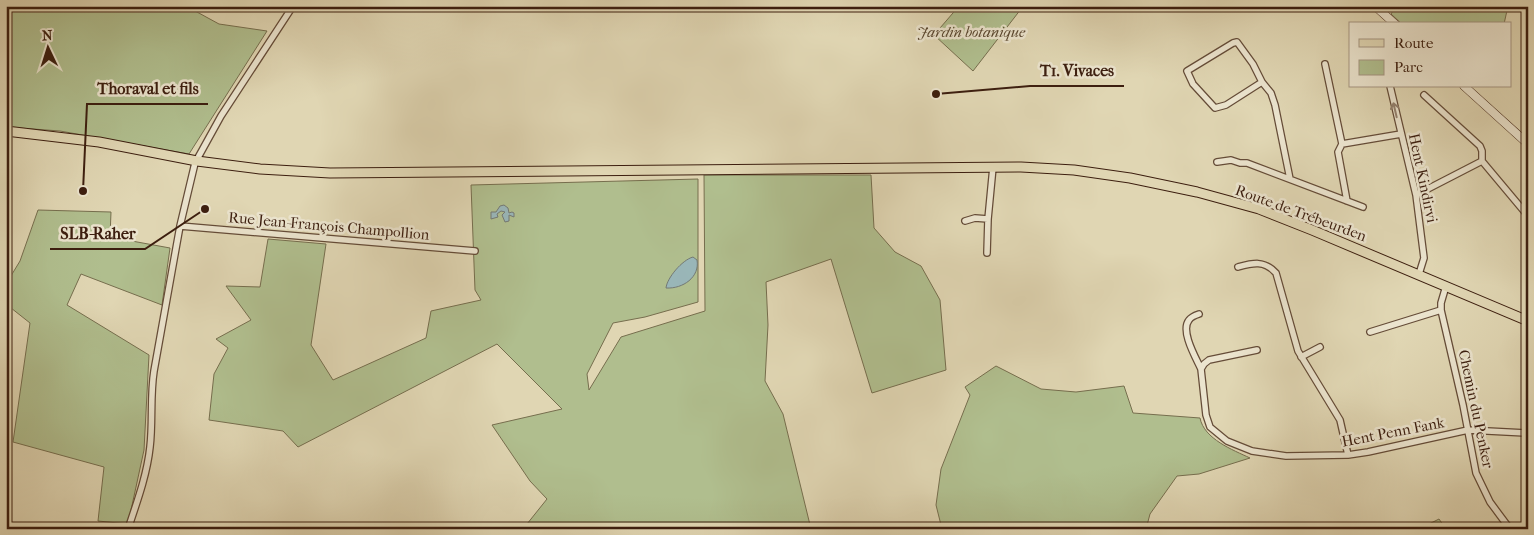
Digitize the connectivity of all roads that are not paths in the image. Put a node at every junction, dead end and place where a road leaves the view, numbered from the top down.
1 (293, 6) edge
2 (1375, 6) edge
3 (1385, 15) junction
4 (1384, 22) edge
5 (1393, 22) edge
6 (1325, 64) dead end
7 (1262, 82) junction
8 (1390, 88) edge
9 (1466, 88) edge
10 (1424, 95) dead end
11 (6, 131) edge
12 (1401, 134) junction
13 (1342, 144) junction
14 (1528, 144) edge
15 (197, 161) junction
16 (1482, 161) junction
17 (1217, 162) dead end
18 (993, 167) junction
19 (1290, 179) junction
20 (1416, 195) junction
21 (1347, 201) junction
22 (1363, 207) dead end
23 (1528, 216) edge
24 (988, 219) junction
25 (965, 221) dead end
26 (180, 226) junction
27 (475, 251) dead end
28 (987, 253) dead end
29 (1238, 267) dead end
30 (1419, 274) junction
31 (1446, 286) junction
32 (1441, 310) junction
33 (1199, 314) dead end
34 (1528, 321) edge
35 (1370, 332) dead end
36 (1320, 347) dead end
37 (1257, 350) dead end
38 (1301, 357) junction
39 (1202, 369) junction
40 (1468, 430) junction
41 (1528, 433) edge
42 (1348, 454) junction
43 (128, 529) edge
44 (1510, 529) edge

1 - 15 street
2 - 3 main road
3 - 4 street
3 - 5 main road
6 - 13 street
7 - 7 street
7 - 19 street
12 -> 8 street, Hent Kindirvi
9 - 14 main road
10 - 16 street
11 - 15 main road, Route de Trébeurden
12 - 13 street
12 - 20 street, Hent Kindirvi
13 - 21 street
15 - 18 main road, Route de Trébeurden
15 - 26 street
16 - 20 street
16 - 23 street
17 - 19 street
18 - 24 street
18 - 30 main road, Route de Trébeurden
19 - 21 street
20 - 30 street, Hent Kindirvi
21 - 22 street
24 - 25 street
24 - 28 street
26 - 27 street, Rue Jean-François Champollion
26 - 43 street
29 - 38 street
30 - 31 main road, Route de Trébeurden
31 - 32 street, Chemin du Penker
31 - 34 main road, Route de Trébeurden
32 - 35 street
32 - 40 street, Chemin du Penker
33 - 39 street, Hent Penn Fank
36 - 38 street
37 - 39 street
38 - 42 street
39 - 42 street, Hent Penn Fank
40 - 41 street, Hent Penn Fank
40 - 42 street, Hent Penn Fank
40 - 44 street, Chemin du Penker

